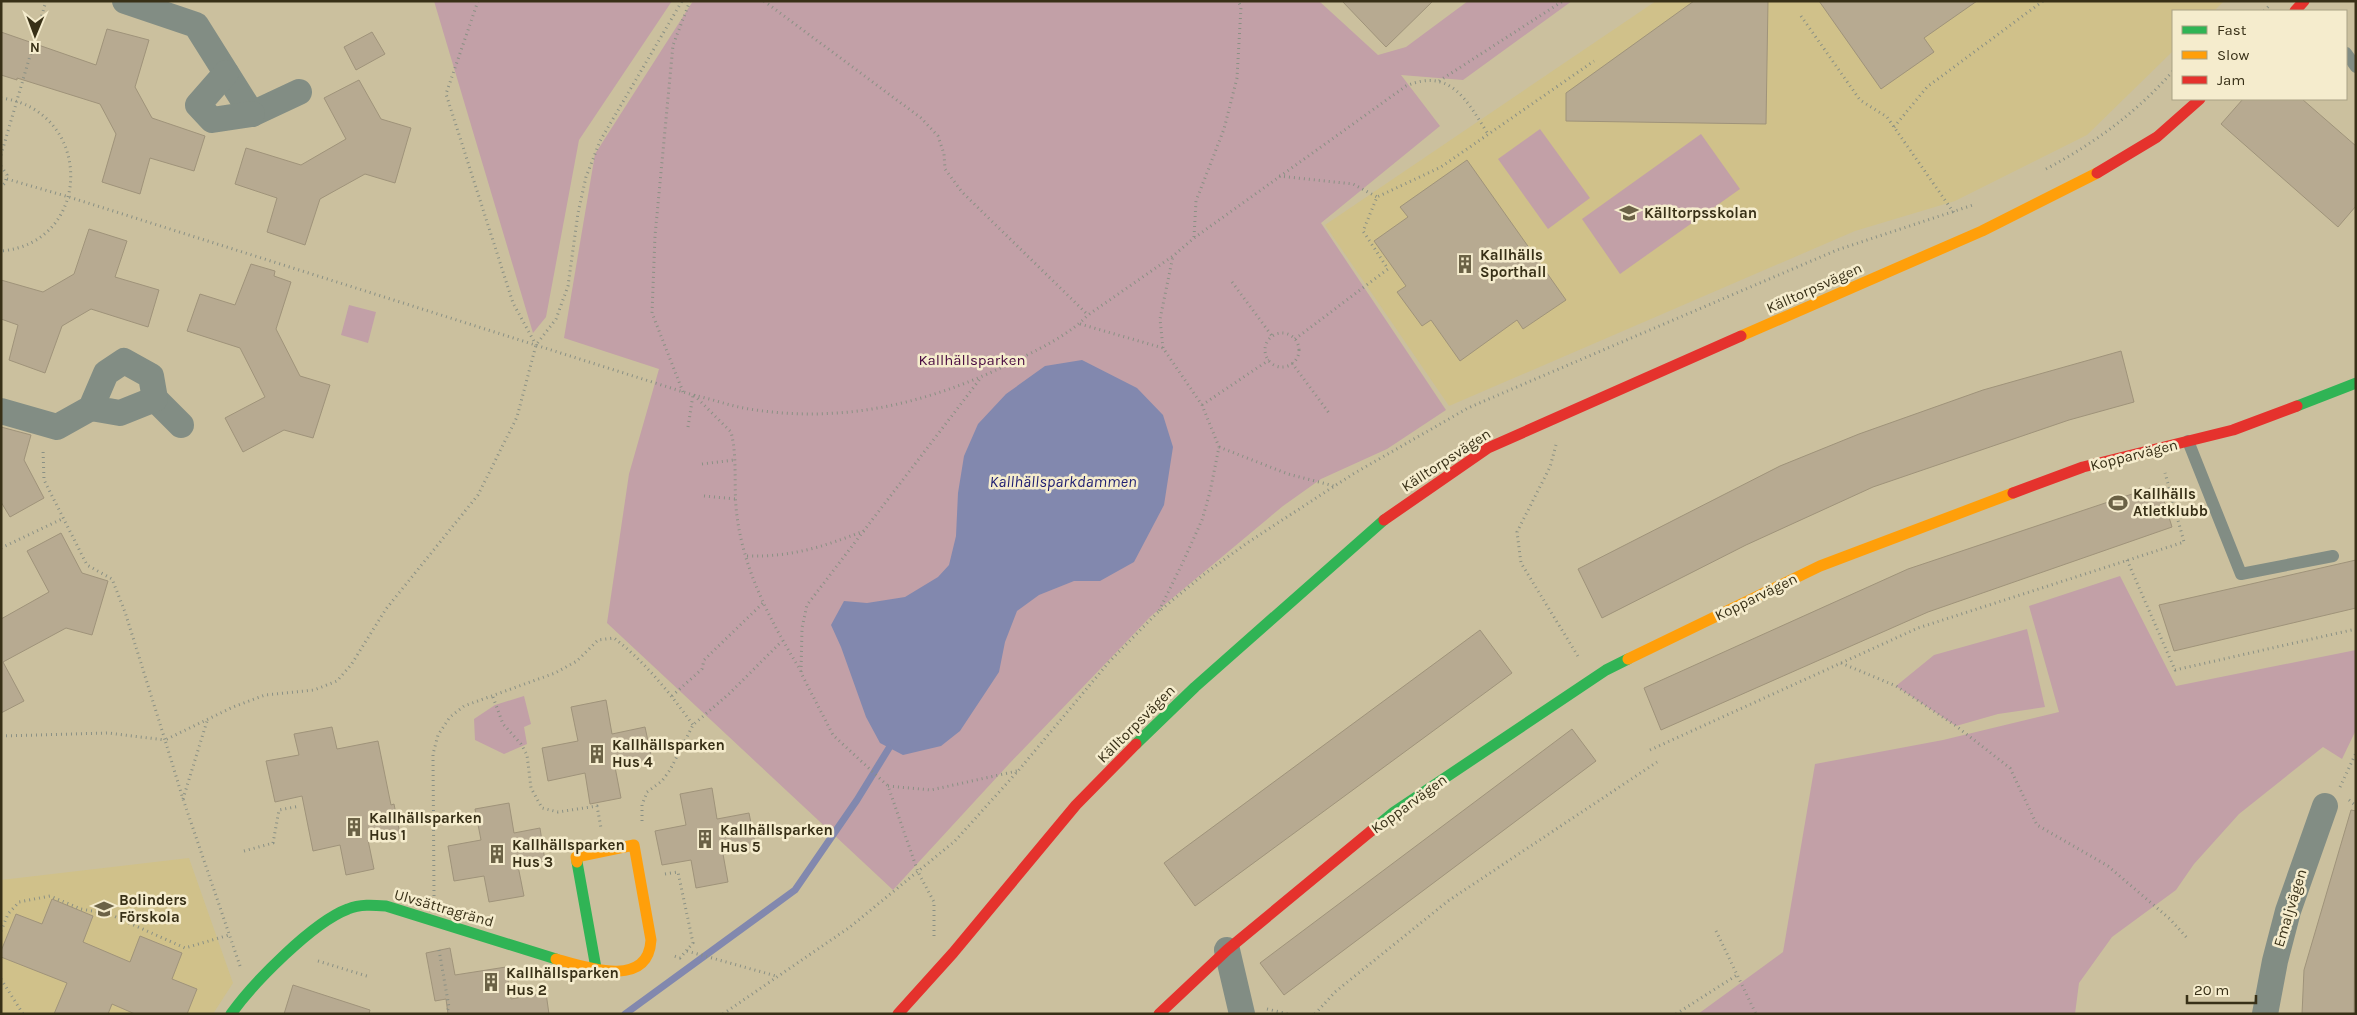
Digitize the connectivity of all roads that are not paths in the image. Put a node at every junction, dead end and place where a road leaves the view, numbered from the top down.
1 (125, 1) edge
2 (2306, 1) edge
3 (2296, 10) edge
4 (2347, 54) edge
5 (2356, 66) edge
6 (226, 73) junction
7 (299, 92) dead end
8 (2199, 100) edge
9 (252, 114) junction
10 (2356, 383) edge
11 (154, 399) junction
12 (91, 408) junction
13 (1, 411) edge
14 (181, 425) dead end
15 (2188, 441) junction
16 (2333, 556) dead end
17 (2336, 798) road end
18 (1227, 950) junction
19 (596, 968) junction
20 (231, 1014) edge
21 (898, 1014) edge
22 (1159, 1014) edge
23 (1242, 1014) edge
24 (2265, 1014) edge

1 - 6 street
2 - 3 street
4 - 5 lane
6 - 9 street
6 - 9 street
7 - 9 street
8 - 21 street, Källtorpsvägen
10 - 15 street, Kopparvägen
11 - 12 street
11 - 12 street
11 - 14 street
12 - 13 street
15 - 16 lane
15 - 18 street, Kopparvägen
17 - 24 street, Emaljvägen
18 - 22 street, Kopparvägen
18 - 23 street
19 - 19 street, Ulvsättragränd
19 - 20 street, Ulvsättragränd

